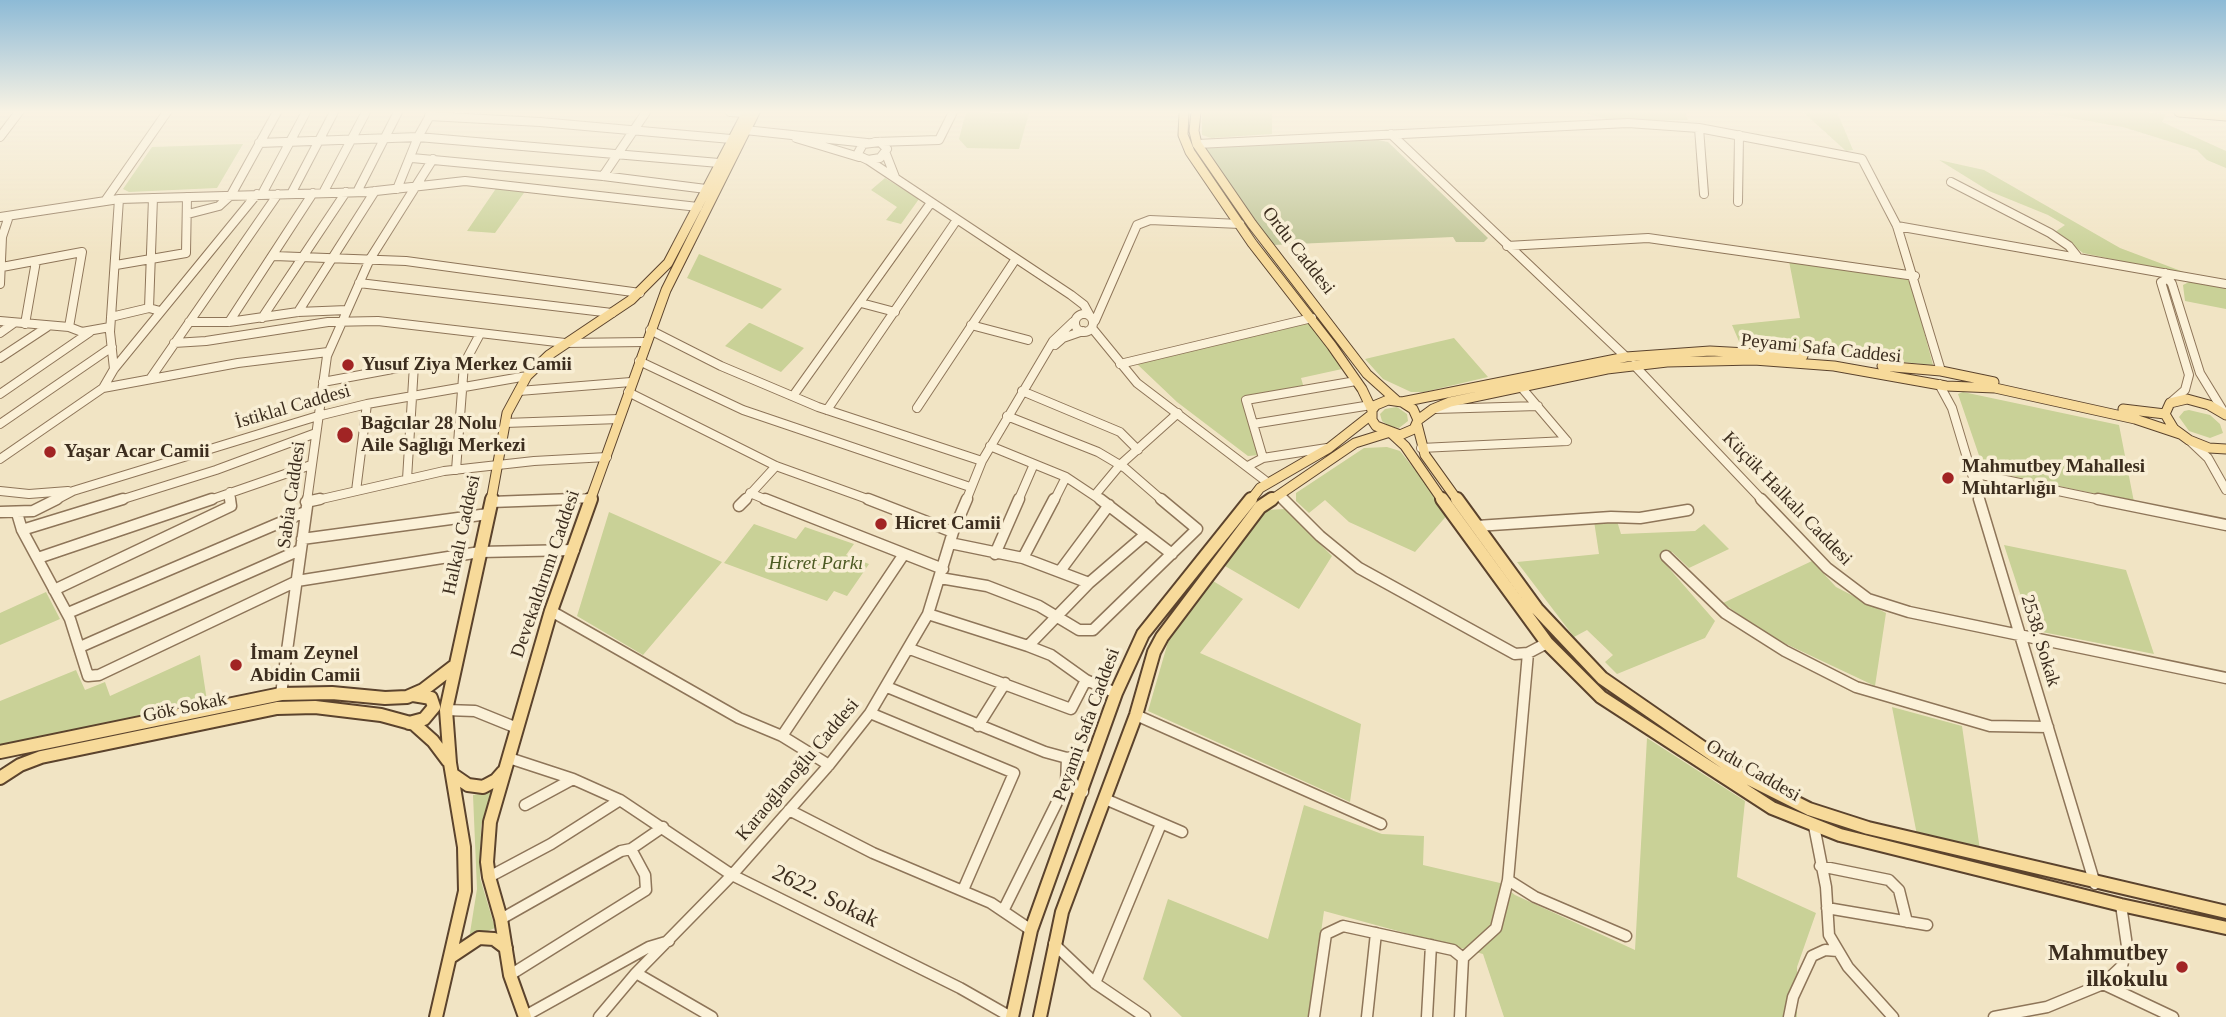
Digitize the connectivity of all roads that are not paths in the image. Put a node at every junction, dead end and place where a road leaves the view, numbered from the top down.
1 (134, 159) edge
2 (250, 159) edge
3 (279, 159) edge
4 (309, 159) edge
5 (341, 159) edge
6 (374, 159) edge
7 (411, 159) edge
8 (433, 159) edge
9 (438, 159) edge
10 (616, 159) edge
11 (680, 159) edge
12 (721, 159) edge
13 (731, 159) edge
14 (864, 159) edge
15 (889, 159) edge
16 (1196, 159) edge
17 (1208, 159) edge
18 (1417, 159) edge
19 (1701, 159) edge
20 (1739, 159) edge
21 (1862, 159) edge
22 (719, 163) junction
23 (603, 176) junction
24 (895, 177) junction
25 (619, 178) junction
26 (1951, 182) dead end
27 (414, 187) junction
28 (397, 189) junction
29 (706, 189) junction
30 (375, 191) junction
31 (346, 192) junction
32 (357, 192) junction
33 (313, 193) junction
34 (323, 193) junction
35 (259, 194) junction
36 (278, 194) junction
37 (291, 194) junction
38 (1704, 194) dead end
39 (231, 195) junction
40 (187, 197) junction
41 (606, 197) junction
42 (153, 198) junction
43 (119, 199) junction
44 (105, 201) junction
45 (1738, 202) dead end
46 (930, 204) junction
47 (698, 207) junction
48 (188, 214) junction
49 (4, 217) edge
50 (956, 221) junction
51 (1240, 224) junction
52 (1897, 226) junction
53 (1507, 246) junction
54 (274, 256) junction
55 (304, 257) junction
56 (332, 257) junction
57 (2077, 257) junction
58 (153, 258) junction
59 (370, 259) junction
60 (1014, 260) junction
61 (36, 261) junction
62 (116, 265) junction
63 (2, 267) junction
64 (1914, 276) junction
65 (2166, 276) junction
66 (651, 281) junction
67 (359, 283) junction
68 (0, 284) edge
69 (2226, 285) edge
70 (666, 290) junction
71 (640, 293) junction
72 (1071, 295) junction
73 (861, 303) junction
74 (149, 308) junction
75 (347, 310) junction
76 (160, 311) junction
77 (298, 312) junction
78 (895, 312) junction
79 (612, 313) junction
80 (1312, 317) junction
81 (262, 318) junction
82 (0, 321) edge
83 (1073, 321) junction
84 (111, 322) junction
85 (189, 322) junction
86 (229, 322) junction
87 (341, 322) junction
88 (14, 323) junction
89 (25, 324) junction
90 (1091, 324) junction
91 (971, 325) junction
92 (47, 327) junction
93 (69, 327) junction
94 (650, 330) junction
95 (90, 332) junction
96 (0, 333) edge
97 (480, 334) junction
98 (1028, 340) dead end
99 (645, 342) junction
100 (174, 343) junction
101 (565, 343) junction
102 (112, 346) junction
103 (328, 352) junction
104 (1626, 357) junction
105 (0, 358) edge
106 (1043, 360) junction
107 (639, 361) junction
108 (1120, 364) junction
109 (1634, 365) junction
110 (114, 369) junction
111 (1940, 371) junction
112 (527, 376) junction
113 (150, 379) junction
114 (1356, 381) junction
115 (323, 382) junction
116 (1939, 384) junction
117 (1953, 386) junction
118 (629, 387) junction
119 (1521, 387) junction
120 (103, 388) junction
121 (462, 388) junction
122 (519, 391) junction
123 (1022, 391) junction
124 (0, 394) edge
125 (414, 396) junction
126 (793, 396) junction
127 (1399, 401) junction
128 (2170, 403) junction
129 (367, 404) junction
130 (1538, 406) junction
131 (917, 408) dead end
132 (1952, 408) junction
133 (1433, 409) junction
134 (827, 410) junction
135 (1371, 410) junction
136 (1178, 413) junction
137 (2165, 414) junction
138 (2226, 414) edge
139 (318, 416) junction
140 (1007, 416) junction
141 (618, 419) junction
142 (1418, 422) junction
143 (0, 424) edge
144 (505, 424) junction
145 (1253, 425) junction
146 (316, 433) junction
147 (1390, 434) junction
148 (2184, 437) junction
149 (1567, 441) joint
150 (990, 446) junction
151 (1329, 448) junction
152 (1421, 448) junction
153 (2226, 449) edge
154 (1138, 450) junction
155 (607, 457) junction
156 (1263, 458) junction
157 (0, 461) edge
158 (982, 461) junction
159 (496, 464) junction
160 (1034, 464) junction
161 (311, 465) junction
162 (1120, 465) junction
163 (776, 466) junction
164 (1248, 466) junction
165 (456, 470) junction
166 (1972, 473) junction
167 (1066, 477) junction
168 (407, 480) junction
169 (1268, 482) junction
170 (970, 487) junction
171 (2226, 490) edge
172 (0, 491) edge
173 (73, 491) junction
174 (356, 491) junction
175 (230, 492) junction
176 (750, 493) junction
177 (1281, 494) junction
178 (1095, 495) junction
179 (593, 498) junction
180 (491, 502) junction
181 (1108, 505) junction
182 (739, 506) dead end
183 (306, 507) junction
184 (1688, 510) dead end
185 (33, 511) junction
186 (0, 512) edge
187 (17, 513) junction
188 (488, 514) junction
189 (2226, 525) edge
190 (1477, 526) junction
191 (22, 530) junction
192 (1146, 534) junction
193 (952, 538) junction
194 (302, 539) junction
195 (300, 550) junction
196 (574, 550) junction
197 (480, 552) junction
198 (904, 554) junction
199 (995, 554) junction
200 (1172, 554) junction
201 (1666, 556) dead end
202 (38, 558) junction
203 (1023, 558) junction
204 (1060, 571) junction
205 (941, 574) junction
206 (297, 581) junction
207 (1089, 583) junction
208 (54, 590) junction
209 (551, 611) junction
210 (68, 613) junction
211 (928, 614) junction
212 (1057, 615) junction
213 (2021, 637) junction
214 (1547, 643) junction
215 (1028, 646) junction
216 (80, 647) junction
217 (910, 649) junction
218 (1528, 653) junction
219 (453, 667) junction
220 (2226, 678) edge
221 (1086, 680) junction
222 (1005, 683) junction
223 (887, 687) junction
224 (1116, 693) junction
225 (281, 694) junction
226 (412, 695) junction
227 (446, 710) junction
228 (870, 713) junction
229 (1136, 715) junction
230 (148, 720) junction
231 (409, 723) junction
232 (978, 726) junction
233 (2048, 727) junction
234 (517, 728) junction
235 (144, 735) junction
236 (782, 736) junction
237 (0, 752) edge
238 (1067, 758) junction
239 (1093, 759) junction
240 (509, 760) junction
241 (829, 765) junction
242 (451, 768) junction
243 (0, 778) edge
244 (573, 779) junction
245 (1066, 784) junction
246 (1083, 792) junction
247 (1105, 799) junction
248 (620, 800) junction
249 (525, 805) dead end
250 (789, 810) junction
251 (1161, 824) junction
252 (1381, 824) dead end
253 (1814, 826) junction
254 (663, 827) junction
255 (1182, 832) dead end
256 (631, 849) junction
257 (1820, 866) junction
258 (732, 875) junction
259 (489, 877) junction
260 (1508, 880) junction
261 (2095, 884) junction
262 (963, 890) junction
263 (2121, 905) junction
264 (1827, 908) junction
265 (1003, 911) junction
266 (2226, 912) edge
267 (501, 919) junction
268 (1907, 922) junction
269 (1927, 925) dead end
270 (2226, 928) edge
271 (1031, 930) junction
272 (1376, 933) junction
273 (1626, 936) dead end
274 (671, 941) junction
275 (1054, 943) junction
276 (1431, 946) junction
277 (506, 948) junction
278 (1838, 951) junction
279 (452, 956) junction
280 (1463, 958) junction
281 (636, 973) junction
282 (510, 975) junction
283 (1095, 983) junction
284 (2104, 984) junction
285 (2047, 1012) edge
286 (436, 1017) edge
287 (525, 1017) edge
288 (598, 1017) edge
289 (712, 1017) edge
290 (1011, 1017) edge
291 (1040, 1017) edge
292 (1145, 1017) edge
293 (1314, 1017) edge
294 (1367, 1017) edge
295 (1427, 1017) edge
296 (1460, 1017) edge
297 (1789, 1017) edge
298 (1893, 1017) edge
299 (1994, 1017) edge
300 (2173, 1017) edge

1 - 44 street
2 - 39 street
3 - 35 street
4 - 37 street
5 - 34 street
6 - 32 street
7 - 28 street
8 - 27 street, Sabia Caddesi
9 - 23 street
10 - 23 street
11 - 22 street
12 - 22 main road, Halkalı Caddesi
13 - 70 main road
14 - 24 street
15 - 24 street
16 - 51 main road, Ordu Caddesi
17 - 127 main road, Ordu Caddesi
18 - 53 street
19 - 38 street
20 - 45 street
21 - 52 street
22 - 29 main road, Halkalı Caddesi
23 - 25 street
24 - 46 street
25 - 29 street
25 - 41 street
26 - 57 street
27 - 28 street
27 - 41 street
27 - 59 street, Sabia Caddesi
28 - 30 street
29 - 47 main road, Halkalı Caddesi
30 - 32 street
30 - 56 street
31 - 32 street
31 - 34 street
31 - 55 street
33 - 34 street
33 - 37 street
33 - 54 street
35 - 36 street
35 - 39 street
35 - 76 street
36 - 37 street
36 - 85 street
39 - 40 street
39 - 48 street
40 - 42 street
40 - 48 street
41 - 47 street
42 - 43 street
42 - 58 street
43 - 44 street
43 - 62 street
44 - 49 street
46 - 50 street
46 - 73 street
47 - 66 main road, Halkalı Caddesi
48 - 58 street
49 - 63 street
50 - 60 street
50 - 78 street
51 - 80 main road, Ordu Caddesi
51 - 90 street
52 - 57 street
52 - 64 street
53 - 64 street
53 - 104 street
54 - 55 street
54 - 86 street
55 - 56 street
55 - 81 street
56 - 59 street
56 - 77 street
57 - 65 street
58 - 62 street
58 - 74 street
59 - 67 street, Sabia Caddesi
59 - 71 street
60 - 72 street
60 - 91 street
61 - 63 street
61 - 89 street
61 - 93 street
62 - 84 street
63 - 68 street
64 - 111 street
65 - 69 street
65 - 128 street
65 - 138 street
66 - 70 main road
66 - 71 main road, Halkalı Caddesi
67 - 75 street, Sabia Caddesi
67 - 79 street
70 - 94 main road, Devekaldırımı Caddesi
71 - 79 main road, Halkalı Caddesi
72 - 83 street
72 - 90 street
73 - 78 street
73 - 126 street
74 - 76 street
74 - 84 street
75 - 77 street
75 - 87 street, Sabia Caddesi
76 - 110 street
77 - 81 street
78 - 134 street
79 - 101 main road, Halkalı Caddesi
80 - 108 street
80 - 114 main road, Ordu Caddesi
81 - 86 street
82 - 88 street
83 - 90 street
83 - 90 street
83 - 106 street
84 - 95 street
84 - 102 street
85 - 86 street
85 - 100 street
87 - 97 street
87 - 100 street
87 - 103 street, Sabia Caddesi
88 - 89 street
88 - 96 street
89 - 92 street
90 - 106 street
90 - 108 street
91 - 98 street
91 - 131 street
92 - 93 street
92 - 105 street
93 - 95 street
94 - 99 main road, Devekaldırımı Caddesi
94 - 126 street
95 - 124 street
97 - 101 street
97 - 121 street
99 - 101 street
99 - 107 main road, Devekaldırımı Caddesi
100 - 113 street
101 - 112 main road, Halkalı Caddesi
102 - 110 street
102 - 143 street
103 - 113 street
103 - 115 street, Sabia Caddesi
104 - 109 main road
104 - 111 main road, Peyami Safa Caddesi
104 - 127 main road, Peyami Safa Caddesi
106 - 123 street, Karaoğlanoğlu Caddesi
107 - 118 main road, Devekaldırımı Caddesi
107 - 170 street
108 - 136 street
109 - 116 main road, Peyami Safa Caddesi
109 - 119 main road, Peyami Safa Caddesi
109 - 213 street, Küçük Halkalı Caddesi
110 - 120 street
111 - 116 main road
111 - 117 main road
111 - 137 main road, Peyami Safa Caddesi
112 - 121 street, İstiklal Caddesi
112 - 122 main road, Halkalı Caddesi
113 - 120 street
114 - 135 main road, Ordu Caddesi
114 - 145 street
115 - 125 street
115 - 139 street, Sabia Caddesi
116 - 117 main road, Peyami Safa Caddesi
116 - 132 street, 2538. Sokak
117 - 132 street
117 - 148 main road, Peyami Safa Caddesi
118 - 122 street
118 - 141 main road, Devekaldırımı Caddesi
118 - 163 street
119 - 130 street
119 - 133 main road, Peyami Safa Caddesi
120 - 157 street
121 - 125 street, İstiklal Caddesi
121 - 165 street
122 - 144 main road, Halkalı Caddesi
123 - 140 street, Karaoğlanoğlu Caddesi
123 - 154 street
125 - 129 street, İstiklal Caddesi
125 - 168 street
126 - 134 street
127 - 135 main road
127 - 142 main road
128 - 137 main road
128 - 138 main road
129 - 139 street, İstiklal Caddesi
129 - 174 street
130 - 133 street
130 - 149 street
132 - 166 street, 2538. Sokak
133 - 142 main road, Peyami Safa Caddesi
134 - 158 street
135 - 145 street
135 - 147 main road
135 - 151 main road, Peyami Safa Caddesi
136 - 154 street
136 - 164 street
137 - 148 main road
139 - 146 street, Sabia Caddesi
139 - 173 street, İstiklal Caddesi
140 - 150 street, Karaoğlanoğlu Caddesi
140 - 162 street
141 - 144 street
141 - 155 main road, Devekaldırımı Caddesi
142 - 147 main road
142 - 152 main road, Ordu Caddesi
144 - 159 main road, Halkalı Caddesi
145 - 156 street
146 - 161 street, Sabia Caddesi
146 - 191 street
147 - 177 main road, Peyami Safa Caddesi
147 - 214 main road, Ordu Caddesi
148 - 153 main road, Peyami Safa Caddesi
148 - 171 street
149 - 152 street
150 - 158 street, Karaoğlanoğlu Caddesi
150 - 160 street
151 - 156 street
151 - 169 main road, Peyami Safa Caddesi
152 - 190 main road, Ordu Caddesi
154 - 162 street
155 - 159 street
155 - 179 main road, Devekaldırımı Caddesi
156 - 164 street
158 - 170 street, Karaoğlanoğlu Caddesi
159 - 165 street
159 - 180 main road, Halkalı Caddesi
160 - 167 street
160 - 199 street
161 - 175 street
161 - 183 street, Sabia Caddesi
162 - 178 street
162 - 200 street
163 - 176 street
163 - 193 street
164 - 169 street
165 - 168 street
166 - 189 street
166 - 213 street, 2538. Sokak
167 - 178 street
167 - 203 street
168 - 174 street
169 - 177 main road
169 - 224 main road, Peyami Safa Caddesi
170 - 193 street, Karaoğlanoğlu Caddesi
172 - 173 street, İstiklal Caddesi
173 - 185 street, İstiklal Caddesi
174 - 183 street
175 - 202 street
175 - 208 street
176 - 182 street
176 - 198 street
177 - 218 street
177 - 229 main road, Peyami Safa Caddesi
178 - 181 street
179 - 180 street
179 - 196 main road, Devekaldırımı Caddesi
180 - 188 main road, Halkalı Caddesi
181 - 192 street
181 - 204 street
183 - 194 street, Sabia Caddesi
183 - 210 street
184 - 190 street
185 - 187 street, İstiklal Caddesi
185 - 191 street
186 - 187 street, İstiklal Caddesi
187 - 191 street
188 - 194 street
188 - 197 main road, Halkalı Caddesi
190 - 261 main road, Ordu Caddesi
191 - 202 street
192 - 200 street
192 - 207 street
193 - 199 street
193 - 205 street, Karaoğlanoğlu Caddesi
194 - 195 street, Sabia Caddesi
195 - 206 street, Sabia Caddesi
195 - 216 street
196 - 197 street
196 - 209 main road, Devekaldırımı Caddesi
197 - 206 street
197 - 219 main road, Halkalı Caddesi
198 - 205 street
198 - 236 street
199 - 203 street
200 - 212 street
201 - 233 street
202 - 208 street
203 - 204 street
204 - 207 street
205 - 211 street, Karaoğlanoğlu Caddesi
205 - 212 street
206 - 216 street
206 - 225 street, Sabia Caddesi
207 - 212 street
208 - 210 street
209 - 234 main road, Devekaldırımı Caddesi
209 - 236 street
210 - 216 street
211 - 215 street
211 - 217 street, Karaoğlanoğlu Caddesi
212 - 215 street
213 - 220 street, Küçük Halkalı Caddesi
213 - 233 street, 2538. Sokak
214 - 218 street
214 - 253 main road, Ordu Caddesi
215 - 221 street
217 - 222 street
217 - 223 street, Karaoğlanoğlu Caddesi
218 - 260 street
219 - 226 main road
219 - 227 main road, Halkalı Caddesi
221 - 222 street
221 - 224 street
222 - 232 street
223 - 228 street, Karaoğlanoğlu Caddesi
223 - 232 street
224 - 239 main road, Peyami Safa Caddesi
225 - 226 main road, Gök Sokak
225 - 230 main road, Gök Sokak
226 - 231 main road
227 - 234 street
227 - 242 main road, Halkalı Caddesi
228 - 241 street, Karaoğlanoğlu Caddesi
228 - 262 street
229 - 247 main road, Peyami Safa Caddesi
229 - 252 street
230 - 235 main road
230 - 237 main road, Gök Sokak
231 - 235 main road, Gök Sokak
231 - 242 main road, Gök Sokak
232 - 238 street
233 - 261 street, 2538. Sokak
234 - 240 main road, Devekaldırımı Caddesi
235 - 243 main road, Gök Sokak
236 - 241 street
238 - 239 street
238 - 245 street
239 - 246 main road, Peyami Safa Caddesi
240 - 242 main road
240 - 244 street, 2622. Sokak
240 - 259 main road, Devekaldırımı Caddesi
241 - 250 street, Karaoğlanoğlu Caddesi
242 - 279 main road, Halkalı Caddesi
244 - 248 street, 2622. Sokak
244 - 249 street
245 - 246 street
245 - 265 street
246 - 271 main road, Peyami Safa Caddesi
247 - 251 street
247 - 275 main road, Peyami Safa Caddesi
248 - 254 street, 2622. Sokak
248 - 259 street
250 - 258 street, Karaoğlanoğlu Caddesi
250 - 262 street
251 - 255 street
251 - 283 street
253 - 257 street
253 - 263 main road, Ordu Caddesi
254 - 256 street
254 - 258 street, 2622. Sokak
256 - 267 street
256 - 282 street
257 - 264 street
257 - 268 street
258 - 274 street, Karaoğlanoğlu Caddesi
258 - 290 street, 2622. Sokak
259 - 267 main road
260 - 273 street
260 - 280 street
261 - 266 main road, Ordu Caddesi
262 - 265 street
263 - 270 main road, Ordu Caddesi
263 - 284 street
264 - 268 street
264 - 278 street
265 - 271 street
267 - 277 main road
268 - 269 street
271 - 290 main road, Peyami Safa Caddesi
272 - 276 street
272 - 293 street
272 - 294 street
274 - 281 street, Karaoğlanoğlu Caddesi
274 - 287 street
275 - 283 street
275 - 291 main road, Peyami Safa Caddesi
276 - 280 street
276 - 295 street
277 - 279 main road
277 - 282 main road
278 - 297 street
278 - 298 street
279 - 286 main road
280 - 296 street
281 - 288 street, Karaoğlanoğlu Caddesi
281 - 289 street
282 - 287 main road
283 - 292 street
284 - 285 street
284 - 300 street
285 - 299 street

